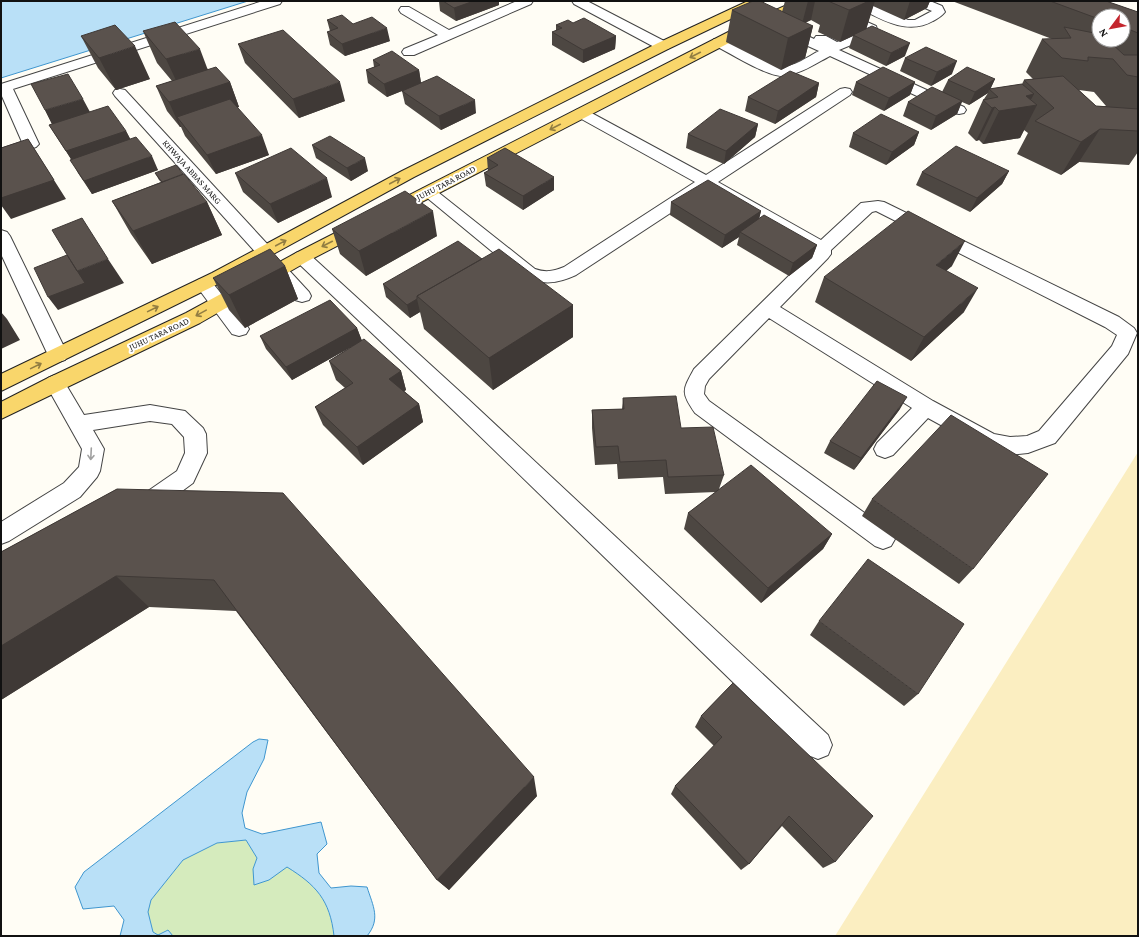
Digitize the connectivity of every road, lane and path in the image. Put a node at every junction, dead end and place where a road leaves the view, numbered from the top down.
1 (276, 1) edge
2 (527, 1) edge
3 (578, 1) edge
4 (758, 1) edge
5 (806, 1) edge
6 (810, 1) edge
7 (855, 1) edge
8 (919, 1) edge
9 (405, 10) dead end
10 (764, 20) junction
11 (448, 35) junction
12 (719, 42) junction
13 (663, 46) junction
14 (409, 52) dead end
15 (826, 53) junction
16 (845, 92) dead end
17 (120, 93) dead end
18 (959, 110) edge
19 (581, 113) junction
20 (1, 154) edge
21 (707, 182) junction
22 (428, 192) junction
23 (1, 236) edge
24 (822, 248) junction
25 (264, 251) junction
26 (302, 257) junction
27 (279, 270) junction
28 (204, 284) junction
29 (302, 296) dead end
30 (219, 304) junction
31 (768, 308) junction
32 (239, 330) dead end
33 (58, 355) junction
34 (1, 383) edge
35 (55, 383) junction
36 (926, 407) junction
37 (1, 411) edge
38 (80, 424) junction
39 (885, 449) dead end
40 (124, 519) edge
41 (1, 534) edge
42 (883, 538) dead end
43 (818, 745) dead end

1 - 20 street
2 - 11 street
3 - 13 street
4 - 13 main road
5 - 10 main road, JUHU TARA ROAD
6 - 10 street
7 - 8 street
9 - 11 street
10 - 12 main road, JUHU TARA ROAD
10 - 15 street
11 - 14 street
12 - 15 street
12 -> 19 main road, JUHU TARA ROAD
25 -> 13 main road
15 - 18 street
16 - 21 street
17 - 25 street, KHWAJA ABBAS MARG
19 - 21 street
19 -> 22 main road, JUHU TARA ROAD
21 - 22 street
21 - 24 street
22 -> 26 main road, JUHU TARA ROAD
23 - 33 street
24 - 31 street
24 - 36 street
25 - 28 main road
26 - 27 main road, JUHU TARA ROAD
26 - 43 street
27 - 29 street
27 - 30 main road, JUHU TARA ROAD
28 - 30 street
33 -> 28 main road
30 - 32 street
30 -> 35 main road, JUHU TARA ROAD
31 - 36 street
31 - 42 street
34 -> 33 main road
35 - 37 main road, JUHU TARA ROAD
35 - 38 street
36 - 39 street
38 - 40 street
38 -> 41 street

